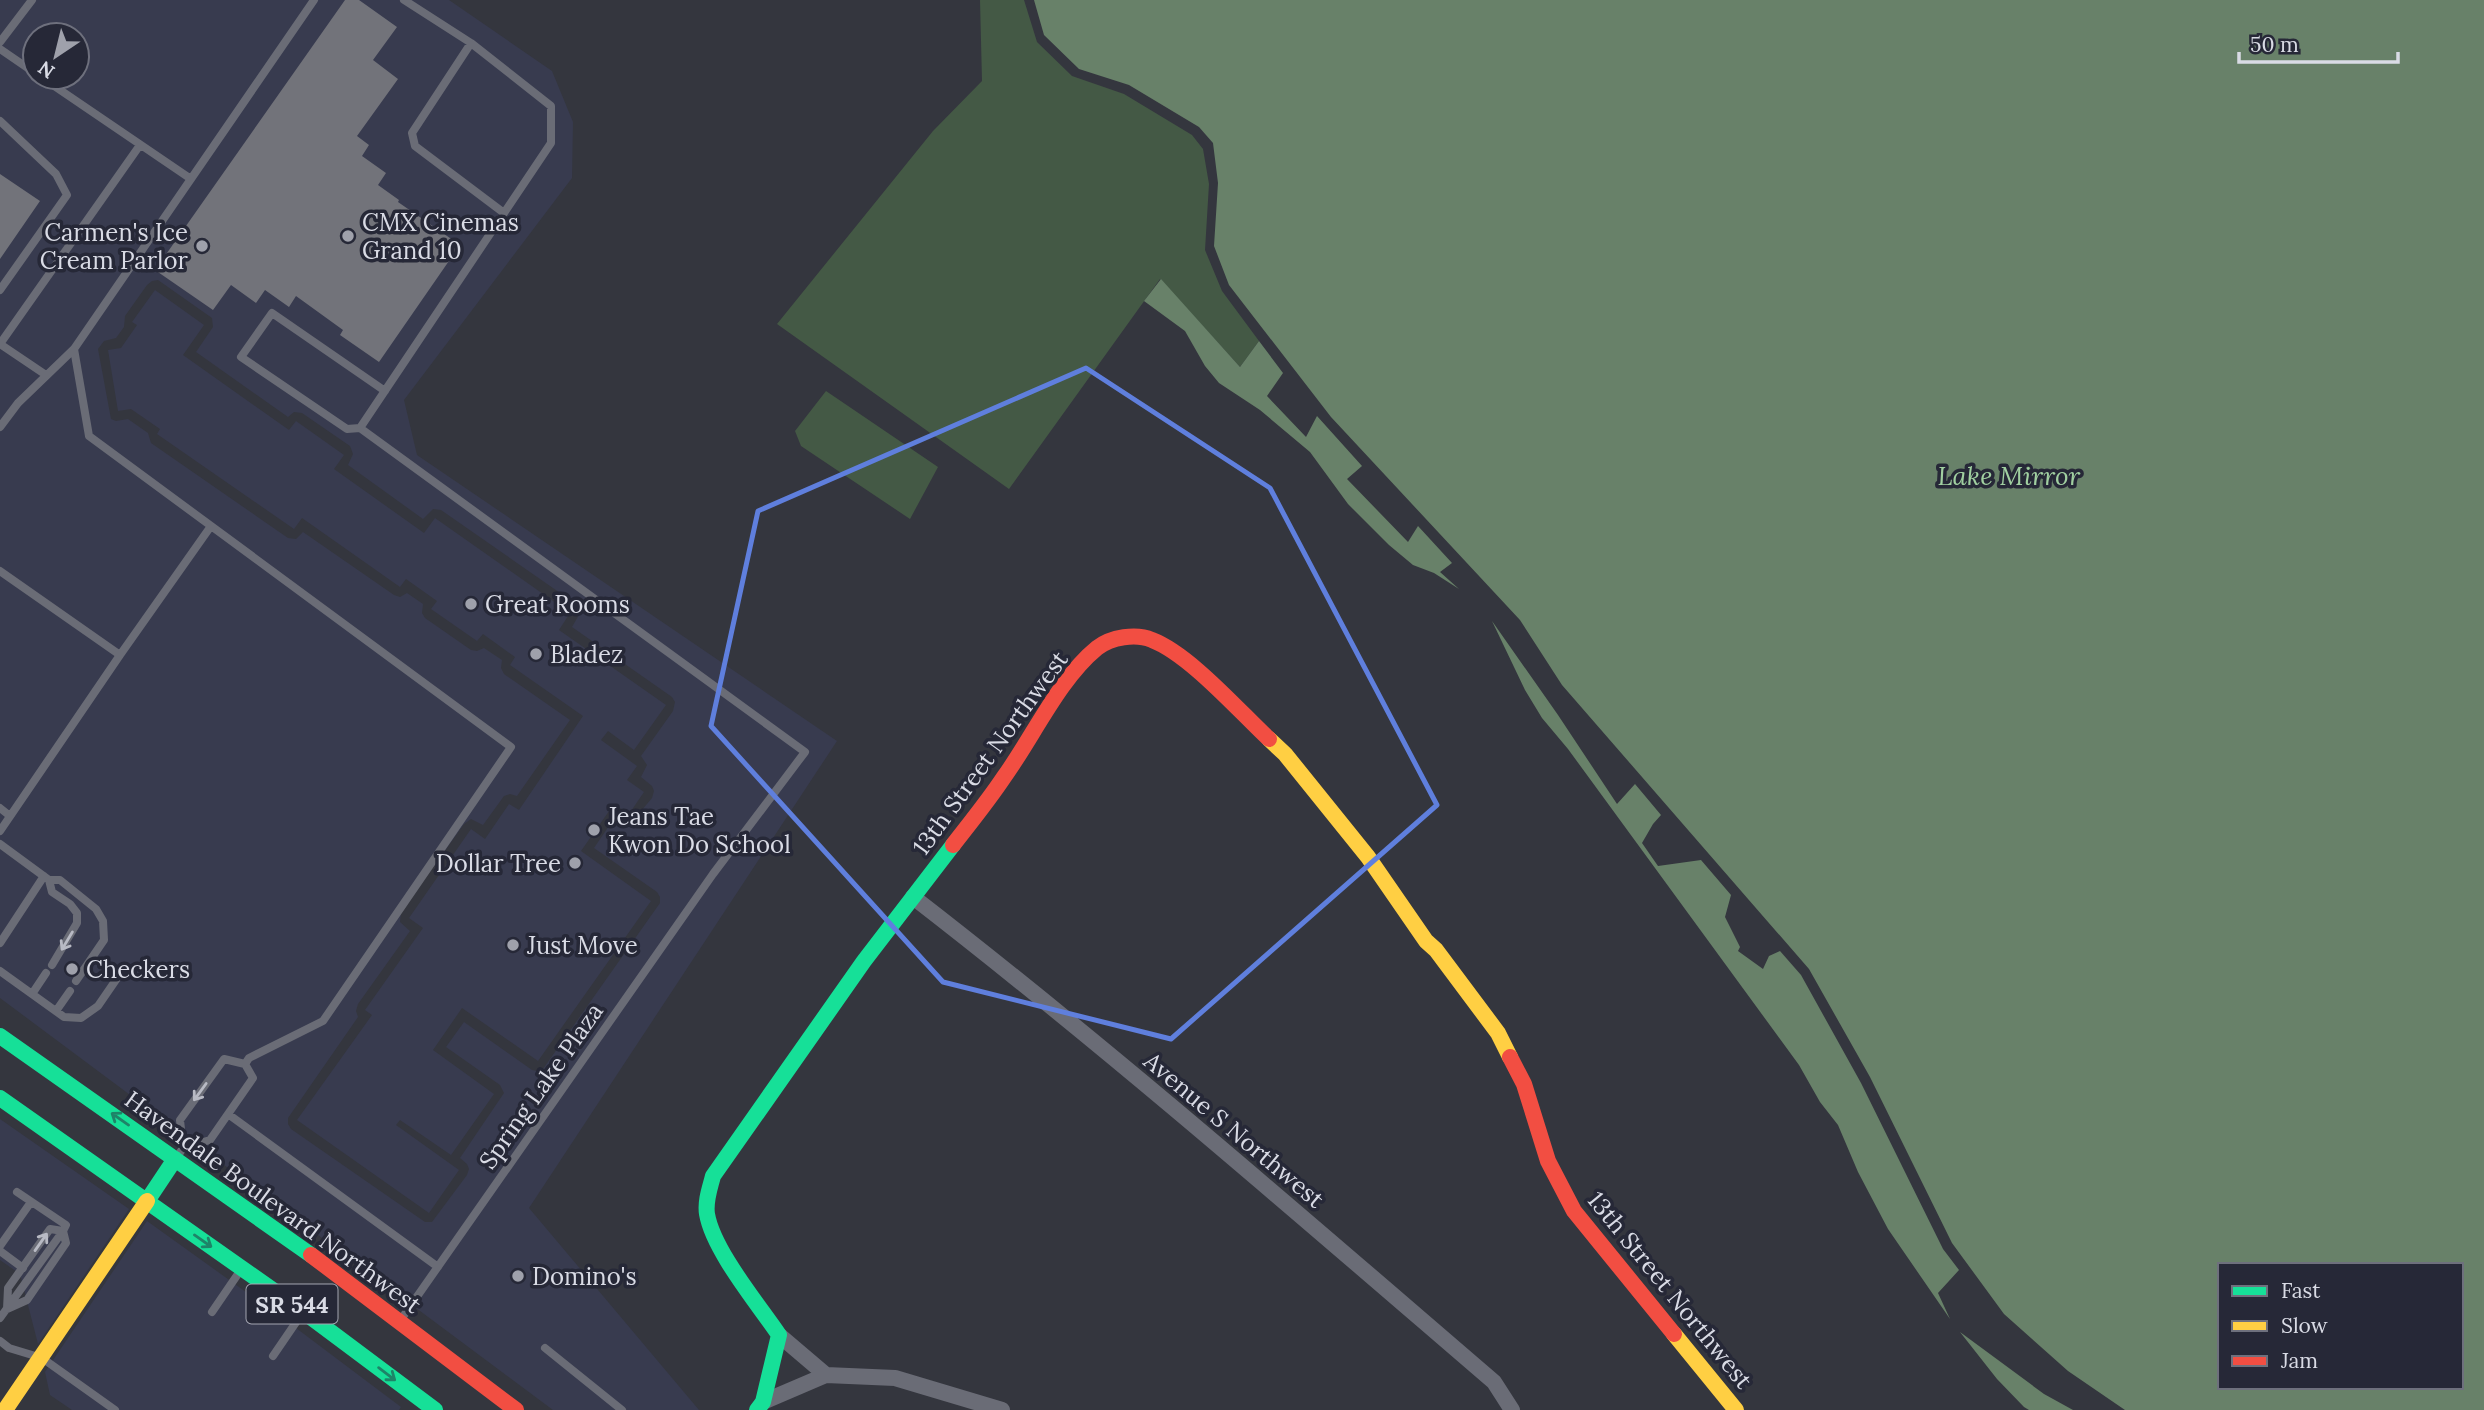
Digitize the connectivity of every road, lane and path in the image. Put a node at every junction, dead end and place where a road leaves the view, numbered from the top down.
1 (33, 0) edge
2 (314, 0) edge
3 (404, 0) edge
4 (0, 42) edge
5 (471, 43) junction
6 (0, 49) edge
7 (21, 63) edge
8 (61, 91) edge
9 (0, 121) edge
10 (140, 145) junction
11 (191, 179) junction
12 (504, 213) junction
13 (0, 290) edge
14 (0, 344) edge
15 (74, 349) junction
16 (47, 375) junction
17 (385, 391) junction
18 (0, 427) edge
19 (360, 428) junction
20 (211, 526) junction
21 (0, 571) edge
22 (120, 655) junction
23 (0, 808) edge
24 (10, 816) junction
25 (0, 831) edge
26 (0, 844) edge
27 (47, 878) junction
28 (913, 897) junction
29 (0, 943) edge
30 (52, 965) dead end
31 (0, 971) edge
32 (46, 973) dead end
33 (120, 974) dead end
34 (76, 981) dead end
35 (70, 991) dead end
36 (32, 994) junction
37 (56, 1011) junction
38 (0, 1036) edge
39 (246, 1064) junction
40 (0, 1098) edge
41 (228, 1114) junction
42 (179, 1153) junction
43 (17, 1192) dead end
44 (147, 1201) junction
45 (31, 1202) junction
46 (63, 1231) junction
47 (0, 1245) edge
48 (0, 1251) edge
49 (438, 1267) junction
50 (23, 1268) junction
51 (242, 1268) junction
52 (7, 1309) junction
53 (212, 1312) dead end
54 (304, 1312) junction
55 (0, 1318) edge
56 (401, 1321) junction
57 (779, 1335) junction
58 (0, 1340) edge
59 (545, 1348) dead end
60 (273, 1356) dead end
61 (42, 1358) junction
62 (826, 1375) junction
63 (416, 1404) edge
64 (760, 1406) edge
65 (5, 1410) edge
66 (115, 1410) edge
67 (435, 1410) edge
68 (516, 1410) edge
69 (622, 1410) edge
70 (1002, 1410) edge
71 (1512, 1410) edge
72 (1737, 1410) edge

1 - 4 lane
2 - 11 lane
3 - 5 lane
5 - 12 lane
5 - 12 lane
6 - 7 lane
8 - 10 lane
9 - 13 lane
10 - 11 lane
10 - 14 lane
11 - 15 lane
12 - 17 lane
14 - 16 lane
15 - 16 lane
15 - 20 lane
16 - 18 lane
17 - 19 lane
17 - 19 lane
19 - 49 lane, Spring Lake Plaza
20 - 22 lane
20 - 39 lane
21 - 22 lane
22 - 24 lane
23 - 24 lane
24 - 25 lane
26 - 27 lane
27 - 29 lane
27 -> 30 lane
27 - 34 lane
28 - 57 street, 13th Street Northwest
28 - 71 street, Avenue S Northwest
28 - 72 street, 13th Street Northwest
31 - 36 lane
32 - 36 lane
33 - 37 lane
35 - 37 lane
36 - 37 lane
42 -> 38 street, Havendale Boulevard Northwest / SR 544
39 - 41 lane
39 -> 42 lane
40 - 44 street, SR 544
41 - 42 lane
41 - 49 lane
42 - 44 street
42 - 56 street, Havendale Boulevard Northwest / SR 544
43 - 45 lane
44 -> 51 street, SR 544
44 - 61 street
45 - 46 lane
45 - 47 lane
50 -> 46 lane
46 - 52 lane
48 - 50 lane
49 - 56 lane, Spring Lake Plaza
50 - 52 lane
51 - 53 lane
51 - 54 street, SR 544
52 - 55 lane
54 - 60 lane
54 -> 63 street, SR 544
56 - 68 street, Havendale Boulevard Northwest / SR 544
57 - 62 street
57 - 64 street
58 - 61 lane
59 - 69 lane
61 - 65 street
61 - 66 lane
62 - 64 street
62 - 70 street
63 - 67 street, SR 544

